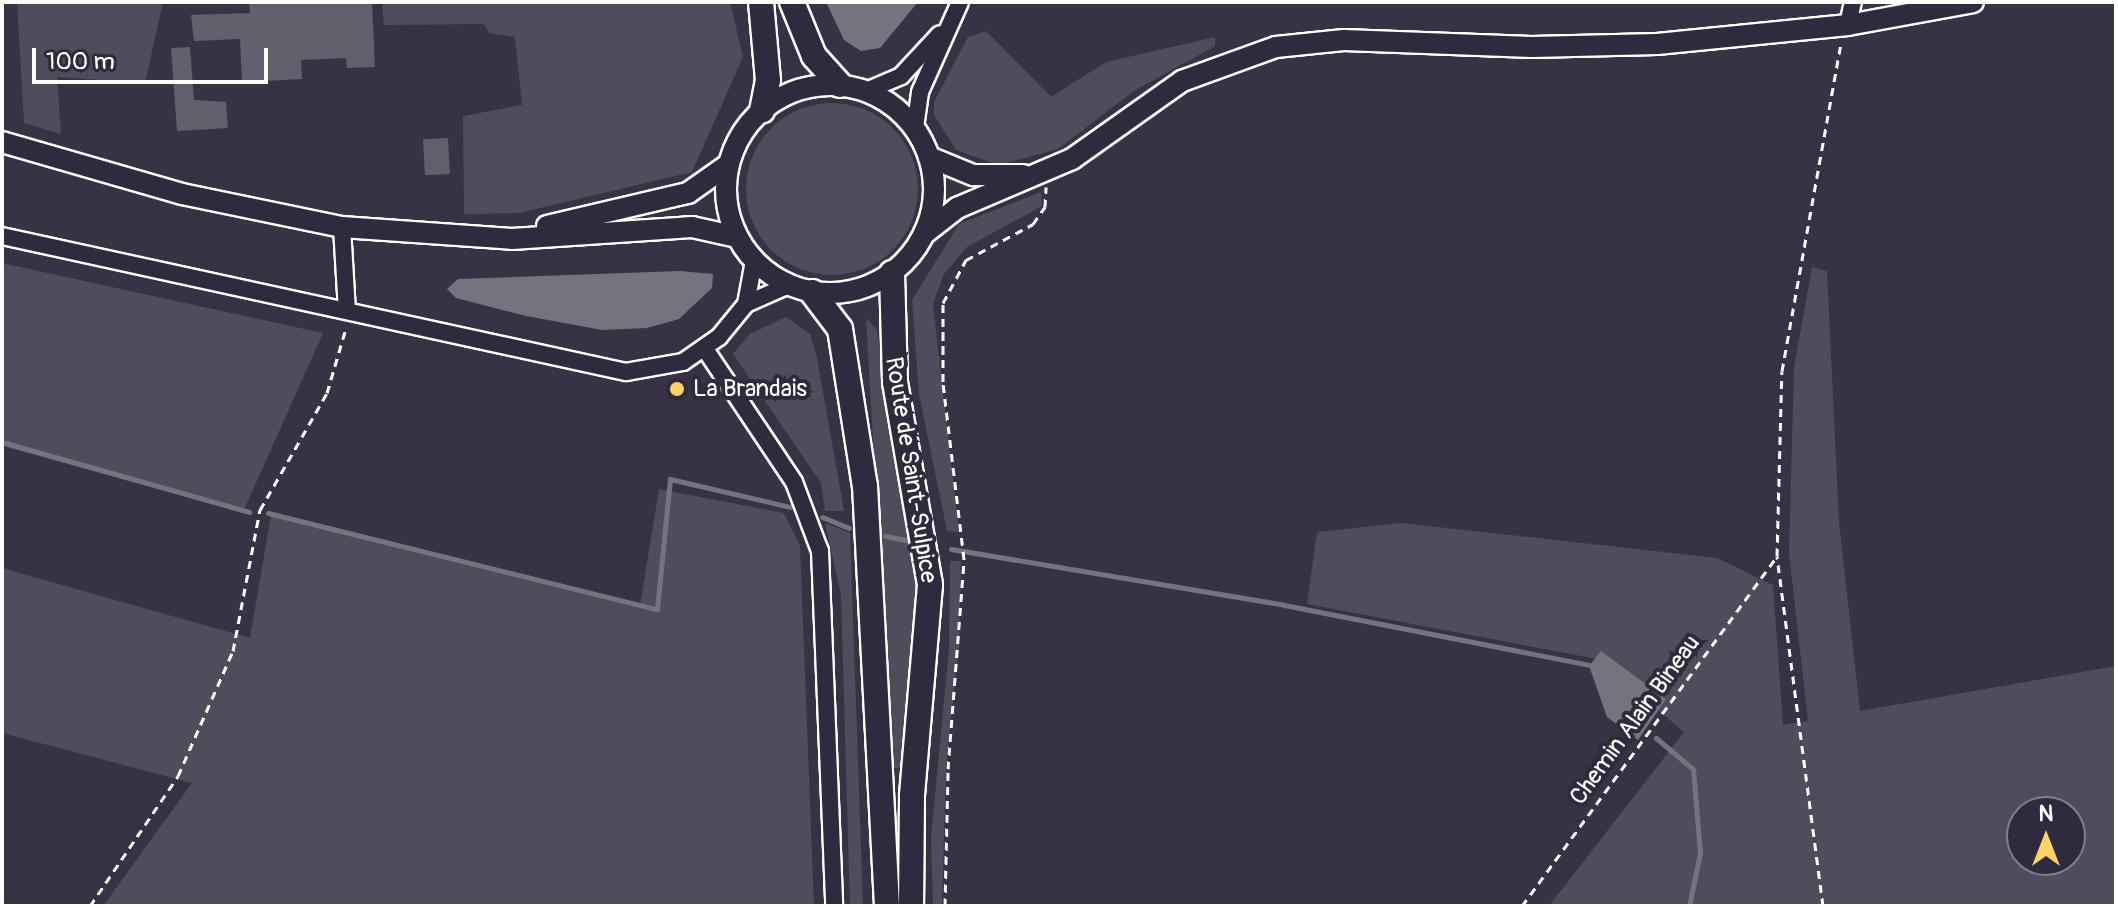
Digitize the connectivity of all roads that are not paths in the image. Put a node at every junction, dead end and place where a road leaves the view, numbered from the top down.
1 (761, 2) edge
2 (792, 2) edge
3 (960, 2) edge
4 (1853, 2) edge
5 (1973, 2) edge
6 (1848, 25) junction
7 (840, 85) junction
8 (866, 91) junction
9 (762, 110) junction
10 (915, 128) junction
11 (2, 142) edge
12 (929, 157) junction
13 (729, 164) junction
14 (1039, 173) junction
15 (342, 227) junction
16 (925, 233) junction
17 (440, 235) junction
18 (2, 236) edge
19 (737, 237) junction
20 (754, 261) junction
21 (892, 273) junction
22 (800, 288) junction
23 (746, 304) junction
24 (347, 311) junction
25 (705, 349) junction
26 (834, 906) edge
27 (887, 906) edge
28 (911, 906) edge

1 - 9 highway
2 - 7 highway
3 - 8 street
3 - 10 street
4 - 6 street
5 - 6 main road
6 - 14 main road
7 - 8 main road
7 - 9 main road
8 - 10 main road
9 - 13 main road
10 - 12 main road
11 - 15 main road
12 - 14 main road
12 - 16 main road
13 - 17 main road
13 - 19 main road
14 - 16 main road
15 - 17 main road
15 - 24 street
16 - 21 main road
17 - 19 main road
18 - 24 street
19 - 20 main road
20 - 22 main road
20 - 23 street
21 - 22 main road
21 - 28 highway, Route de Saint-Sulpice
22 - 23 street
22 - 27 highway, Route de Saint-Sulpice
23 - 25 street
24 - 25 street
25 - 26 street

